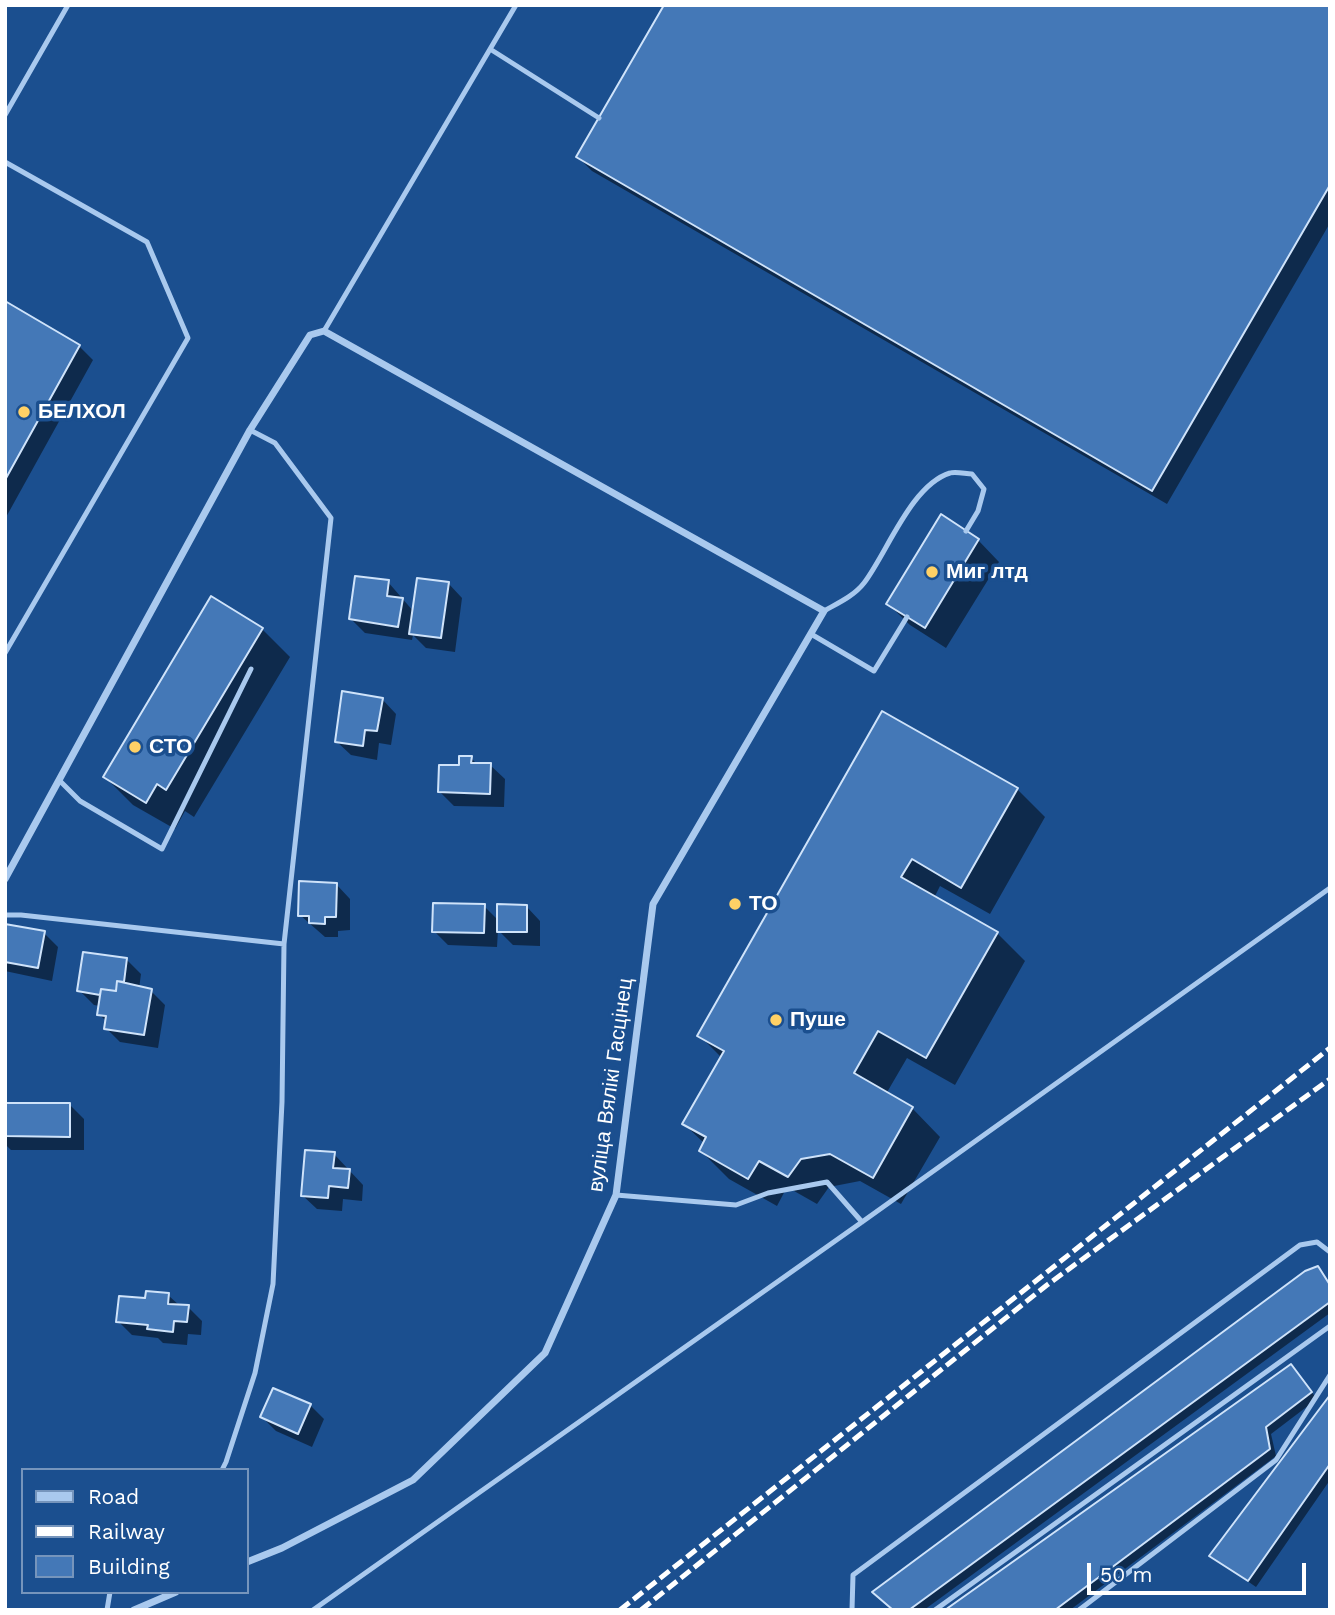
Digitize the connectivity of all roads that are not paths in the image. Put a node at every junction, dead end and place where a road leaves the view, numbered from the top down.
1 (68, 5) edge
2 (516, 5) edge
3 (490, 49) junction
4 (5, 115) edge
5 (598, 118) dead end
6 (5, 162) edge
7 (324, 331) junction
8 (250, 430) junction
9 (966, 531) dead end
10 (824, 611) junction
11 (907, 617) dead end
12 (811, 634) junction
13 (5, 653) edge
14 (251, 669) dead end
15 (59, 780) junction
16 (5, 879) edge
17 (1330, 888) edge
18 (5, 915) edge
19 (284, 944) junction
20 (616, 1195) junction
21 (862, 1223) junction
22 (1330, 1252) edge
23 (1330, 1326) edge
24 (1330, 1375) edge
25 (223, 1468) edge
26 (248, 1562) edge
27 (171, 1594) edge
28 (134, 1610) edge
29 (313, 1610) edge
30 (852, 1610) edge
31 (935, 1610) edge
32 (1079, 1610) edge

1 - 4 lane
2 - 3 lane
3 - 5 lane
3 - 7 lane
6 - 13 lane
7 - 8 street
7 - 10 street
8 - 15 street
8 - 19 lane
9 - 10 lane
10 - 12 street, вуліца Вялікі Гасцінец
11 - 12 lane
12 - 20 street, вуліца Вялікі Гасцінец
14 - 15 lane
15 - 16 street
17 - 21 lane
18 - 19 lane
19 - 25 lane
20 - 21 lane
20 - 26 street, вуліца Вялікі Гасцінец
21 - 29 lane
22 - 30 lane
23 - 31 lane
24 - 32 lane
27 - 28 street

